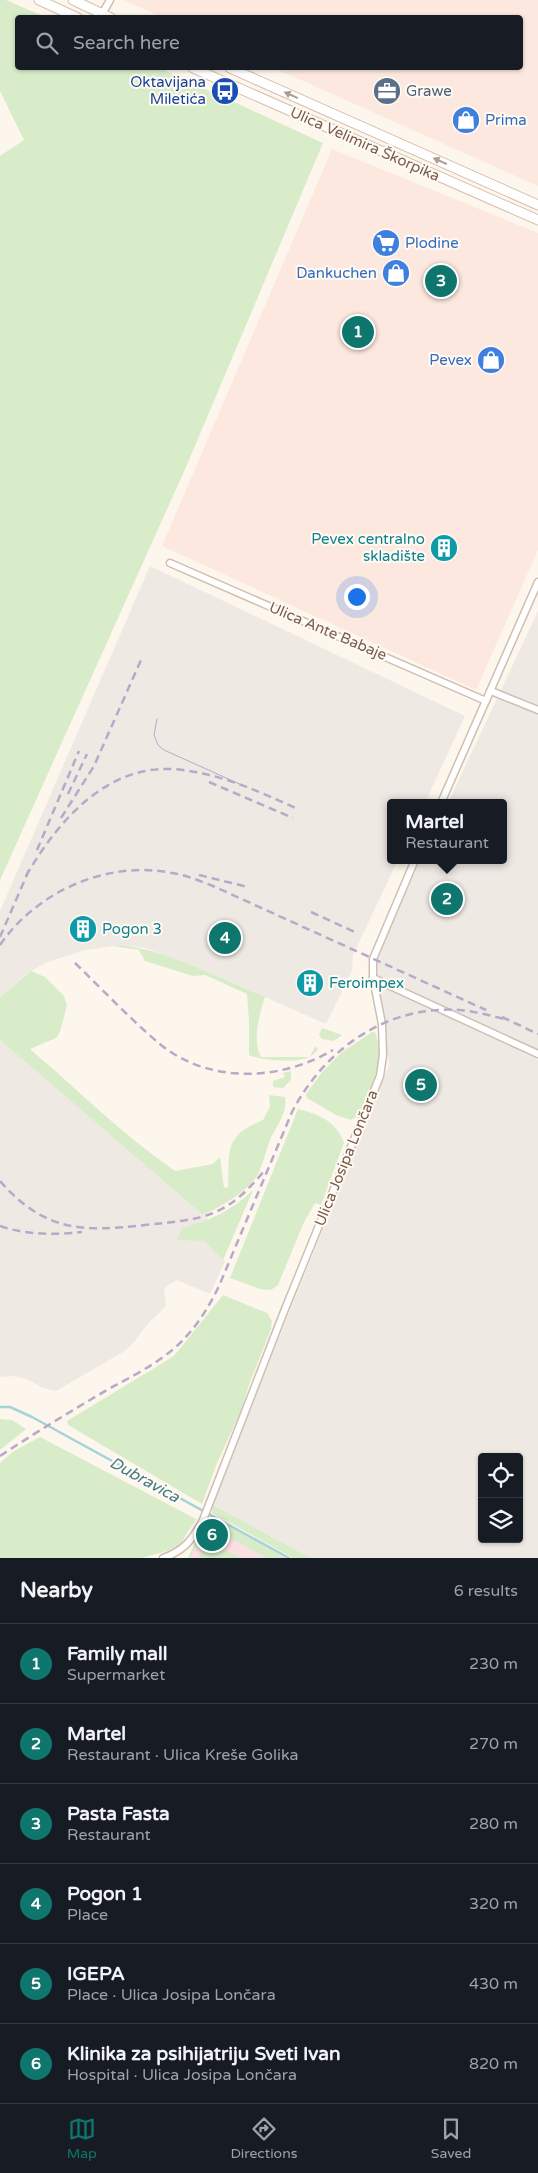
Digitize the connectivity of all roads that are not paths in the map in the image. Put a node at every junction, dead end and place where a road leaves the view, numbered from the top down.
1 (39, 0) edge
2 (73, 0) edge
3 (110, 0) edge
4 (72, 15) edge
5 (103, 15) edge
6 (105, 15) edge
7 (197, 70) edge
8 (234, 70) edge
9 (538, 205) edge
10 (538, 220) edge
11 (170, 563) dead end
12 (538, 582) edge
13 (491, 691) junction
14 (486, 701) junction
15 (538, 710) edge
16 (443, 799) edge
17 (413, 864) edge
18 (373, 978) junction
19 (538, 1054) edge
20 (163, 1558) edge

1 - 4 main road
2 - 5 main road
3 - 6 street
7 - 10 main road, Ulica Velimira Škorpika
9 -> 8 main road, Ulica Velimira Škorpika
11 - 14 street, Ulica Ante Babaje
12 - 13 street
13 - 14 street
13 - 15 street
14 - 16 street
17 - 18 street, Ulica Josipa Lončara
18 - 19 street
18 - 20 street, Ulica Josipa Lončara

